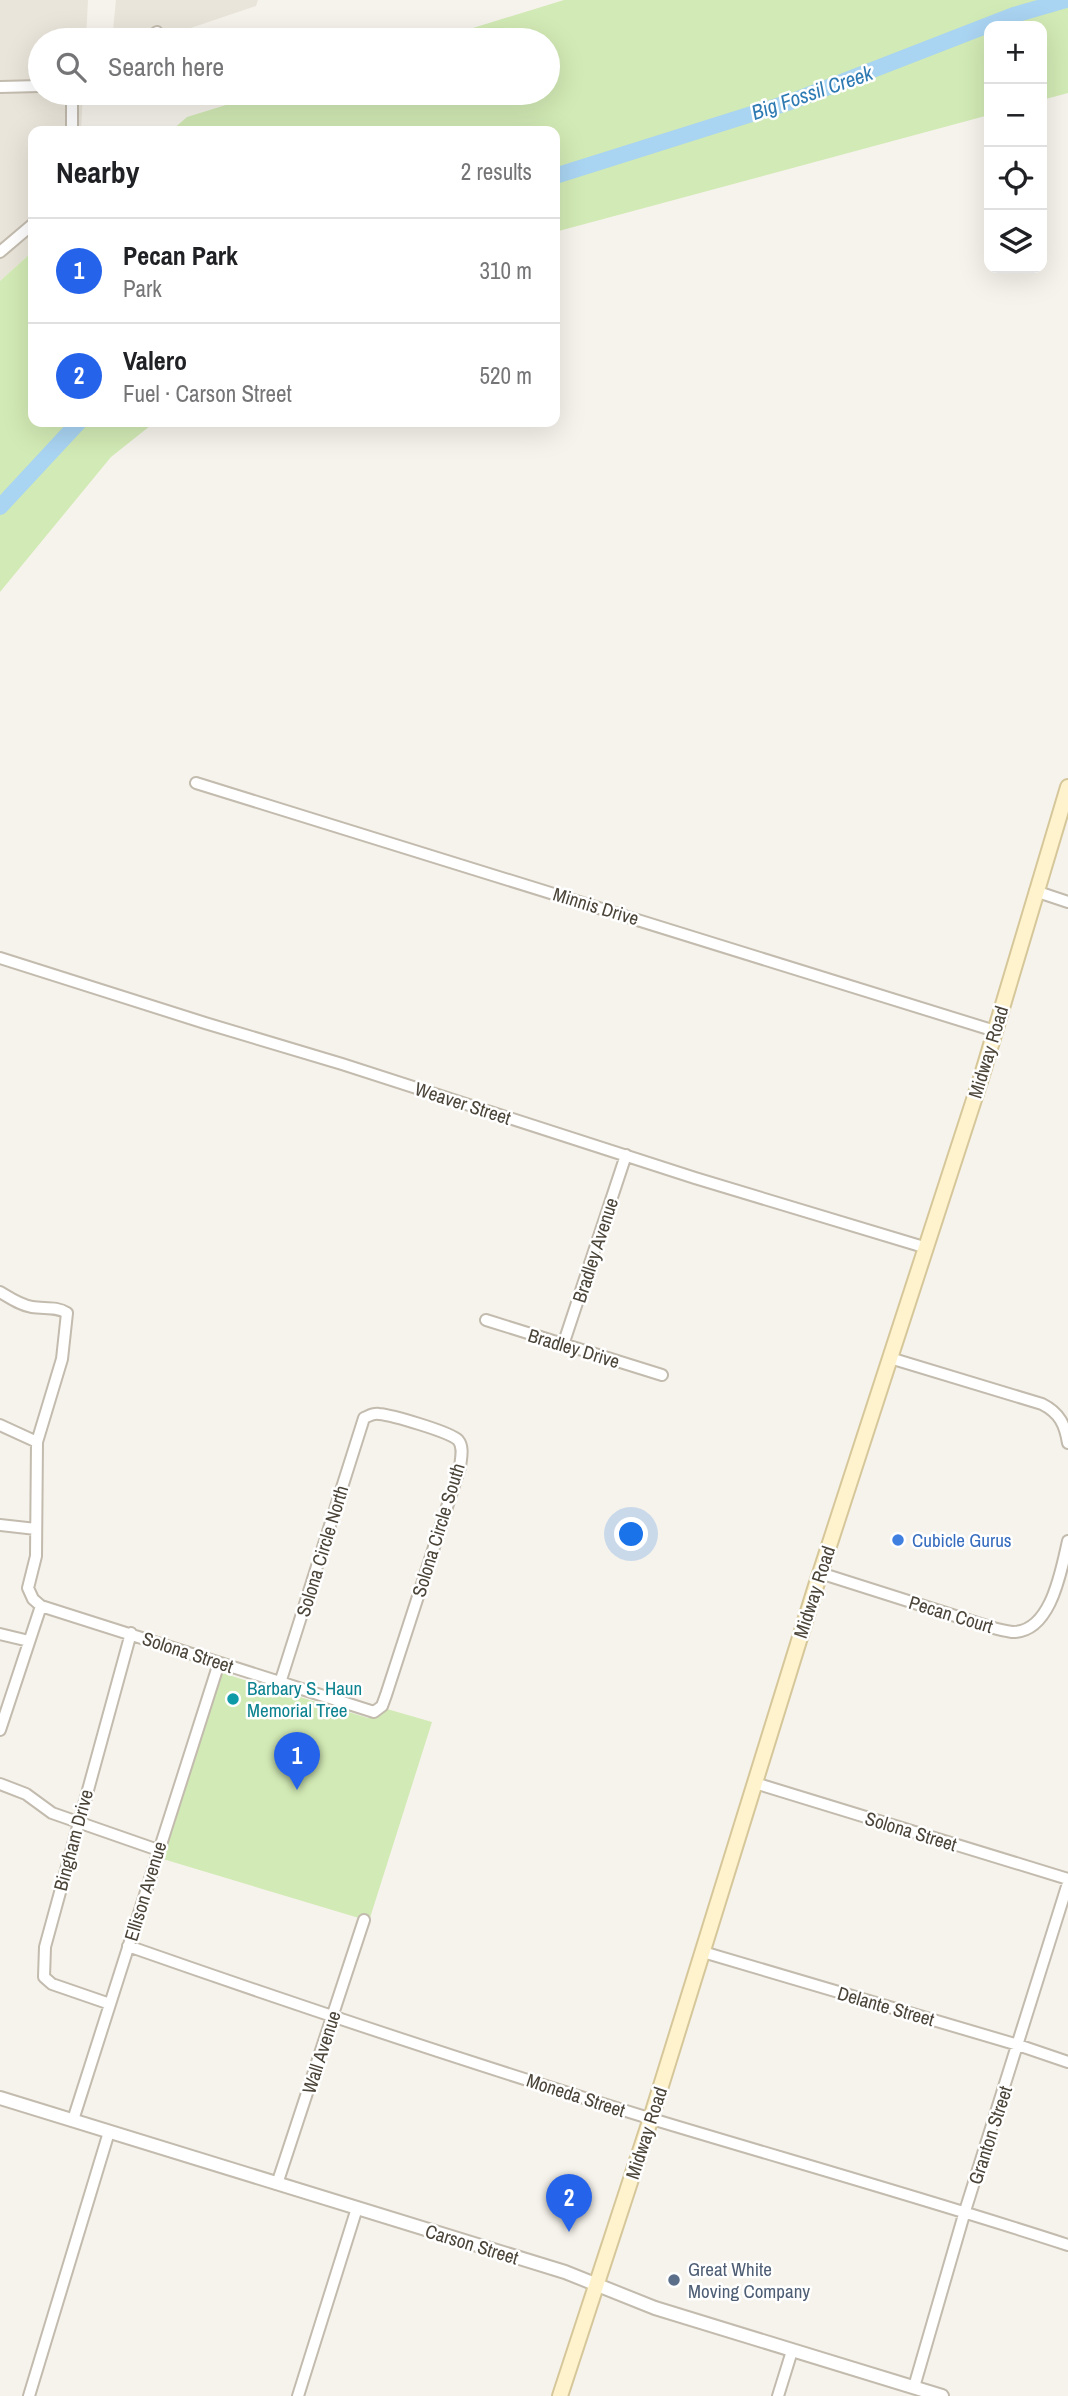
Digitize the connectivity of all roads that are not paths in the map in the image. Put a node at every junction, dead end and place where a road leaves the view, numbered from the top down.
1 (28, 86) edge
2 (0, 87) edge
3 (72, 105) edge
4 (72, 126) edge
5 (28, 228) edge
6 (0, 252) edge
7 (196, 783) dead end
8 (1068, 788) edge
9 (1035, 891) junction
10 (1068, 902) edge
11 (0, 958) edge
12 (995, 1031) junction
13 (626, 1155) junction
14 (927, 1248) junction
15 (0, 1292) edge
16 (486, 1320) dead end
17 (563, 1345) junction
18 (890, 1357) junction
19 (662, 1376) dead end
20 (364, 1418) joint
21 (0, 1425) edge
22 (37, 1442) junction
23 (1068, 1443) edge
24 (0, 1525) edge
25 (36, 1529) junction
26 (1068, 1541) edge
27 (820, 1573) junction
28 (41, 1606) junction
29 (131, 1633) junction
30 (0, 1634) edge
31 (29, 1641) junction
32 (219, 1663) junction
33 (280, 1683) junction
34 (374, 1712) joint
35 (0, 1730) edge
36 (755, 1783) junction
37 (0, 1784) edge
38 (77, 1823) junction
39 (158, 1850) junction
40 (1068, 1881) edge
41 (364, 1920) dead end
42 (128, 1947) junction
43 (703, 1952) junction
44 (110, 2004) junction
45 (332, 2018) junction
46 (1018, 2045) junction
47 (1068, 2062) edge
48 (0, 2098) edge
49 (651, 2118) junction
50 (73, 2120) junction
51 (109, 2132) junction
52 (278, 2184) junction
53 (357, 2208) junction
54 (965, 2211) junction
55 (1068, 2245) edge
56 (596, 2285) junction
57 (792, 2351) junction
58 (914, 2388) junction
59 (29, 2396) edge
60 (298, 2396) edge
61 (560, 2396) edge
62 (778, 2396) edge
63 (942, 2396) edge

1 - 2 street
3 - 4 street
5 - 6 street
7 - 12 street, Minnis Drive
8 - 9 main road, Midway Road
9 - 10 street
9 - 12 main road, Midway Road
11 - 13 street, Weaver Street
12 - 14 main road, Midway Road
13 - 14 street, Weaver Street
13 - 17 street, Bradley Avenue
14 - 18 main road, Midway Road
15 - 22 street
16 - 17 street, Bradley Drive
17 - 19 street, Bradley Drive
18 - 23 street
18 - 27 main road, Midway Road
20 - 33 street, Solona Circle North
20 - 34 street, Solona Circle South
21 - 22 street
22 - 25 street
24 - 25 street
25 - 28 street
26 - 27 street, Pecan Court
27 - 36 main road, Midway Road
28 - 29 street, Solona Street
28 - 31 street
29 - 32 street, Solona Street
29 - 38 street, Bingham Drive
30 - 31 street
31 - 35 street
32 - 33 street, Solona Street
32 - 39 street, Ellison Avenue
33 - 34 street, Solona Street
36 - 40 street, Solona Street
36 - 43 main road, Midway Road
37 - 38 street
38 - 39 street
38 - 44 street, Bingham Drive
39 - 42 street, Ellison Avenue
40 - 46 street, Granton Street
41 - 45 street, Wall Avenue
42 - 44 street, Ellison Avenue
42 - 45 street, Moneda Street
43 - 46 street, Delante Street
43 - 49 main road, Midway Road
44 - 50 street, Ellison Avenue
45 - 49 street, Moneda Street
45 - 52 street, Wall Avenue
46 - 47 street, Delante Street
46 - 54 street, Granton Street
48 - 50 street, Carson Street
49 - 54 street, Moneda Street
49 - 56 main road, Midway Road
50 - 51 street, Carson Street
51 - 52 street, Carson Street
51 - 59 street
52 - 53 street, Carson Street
53 - 56 street, Carson Street
53 - 60 street
54 - 55 street, Moneda Street
54 - 58 street, Granton Street
56 - 57 street, Carson Street
56 - 61 main road, Midway Road
57 - 58 street, Carson Street
57 - 62 street
58 - 63 street, Carson Street

